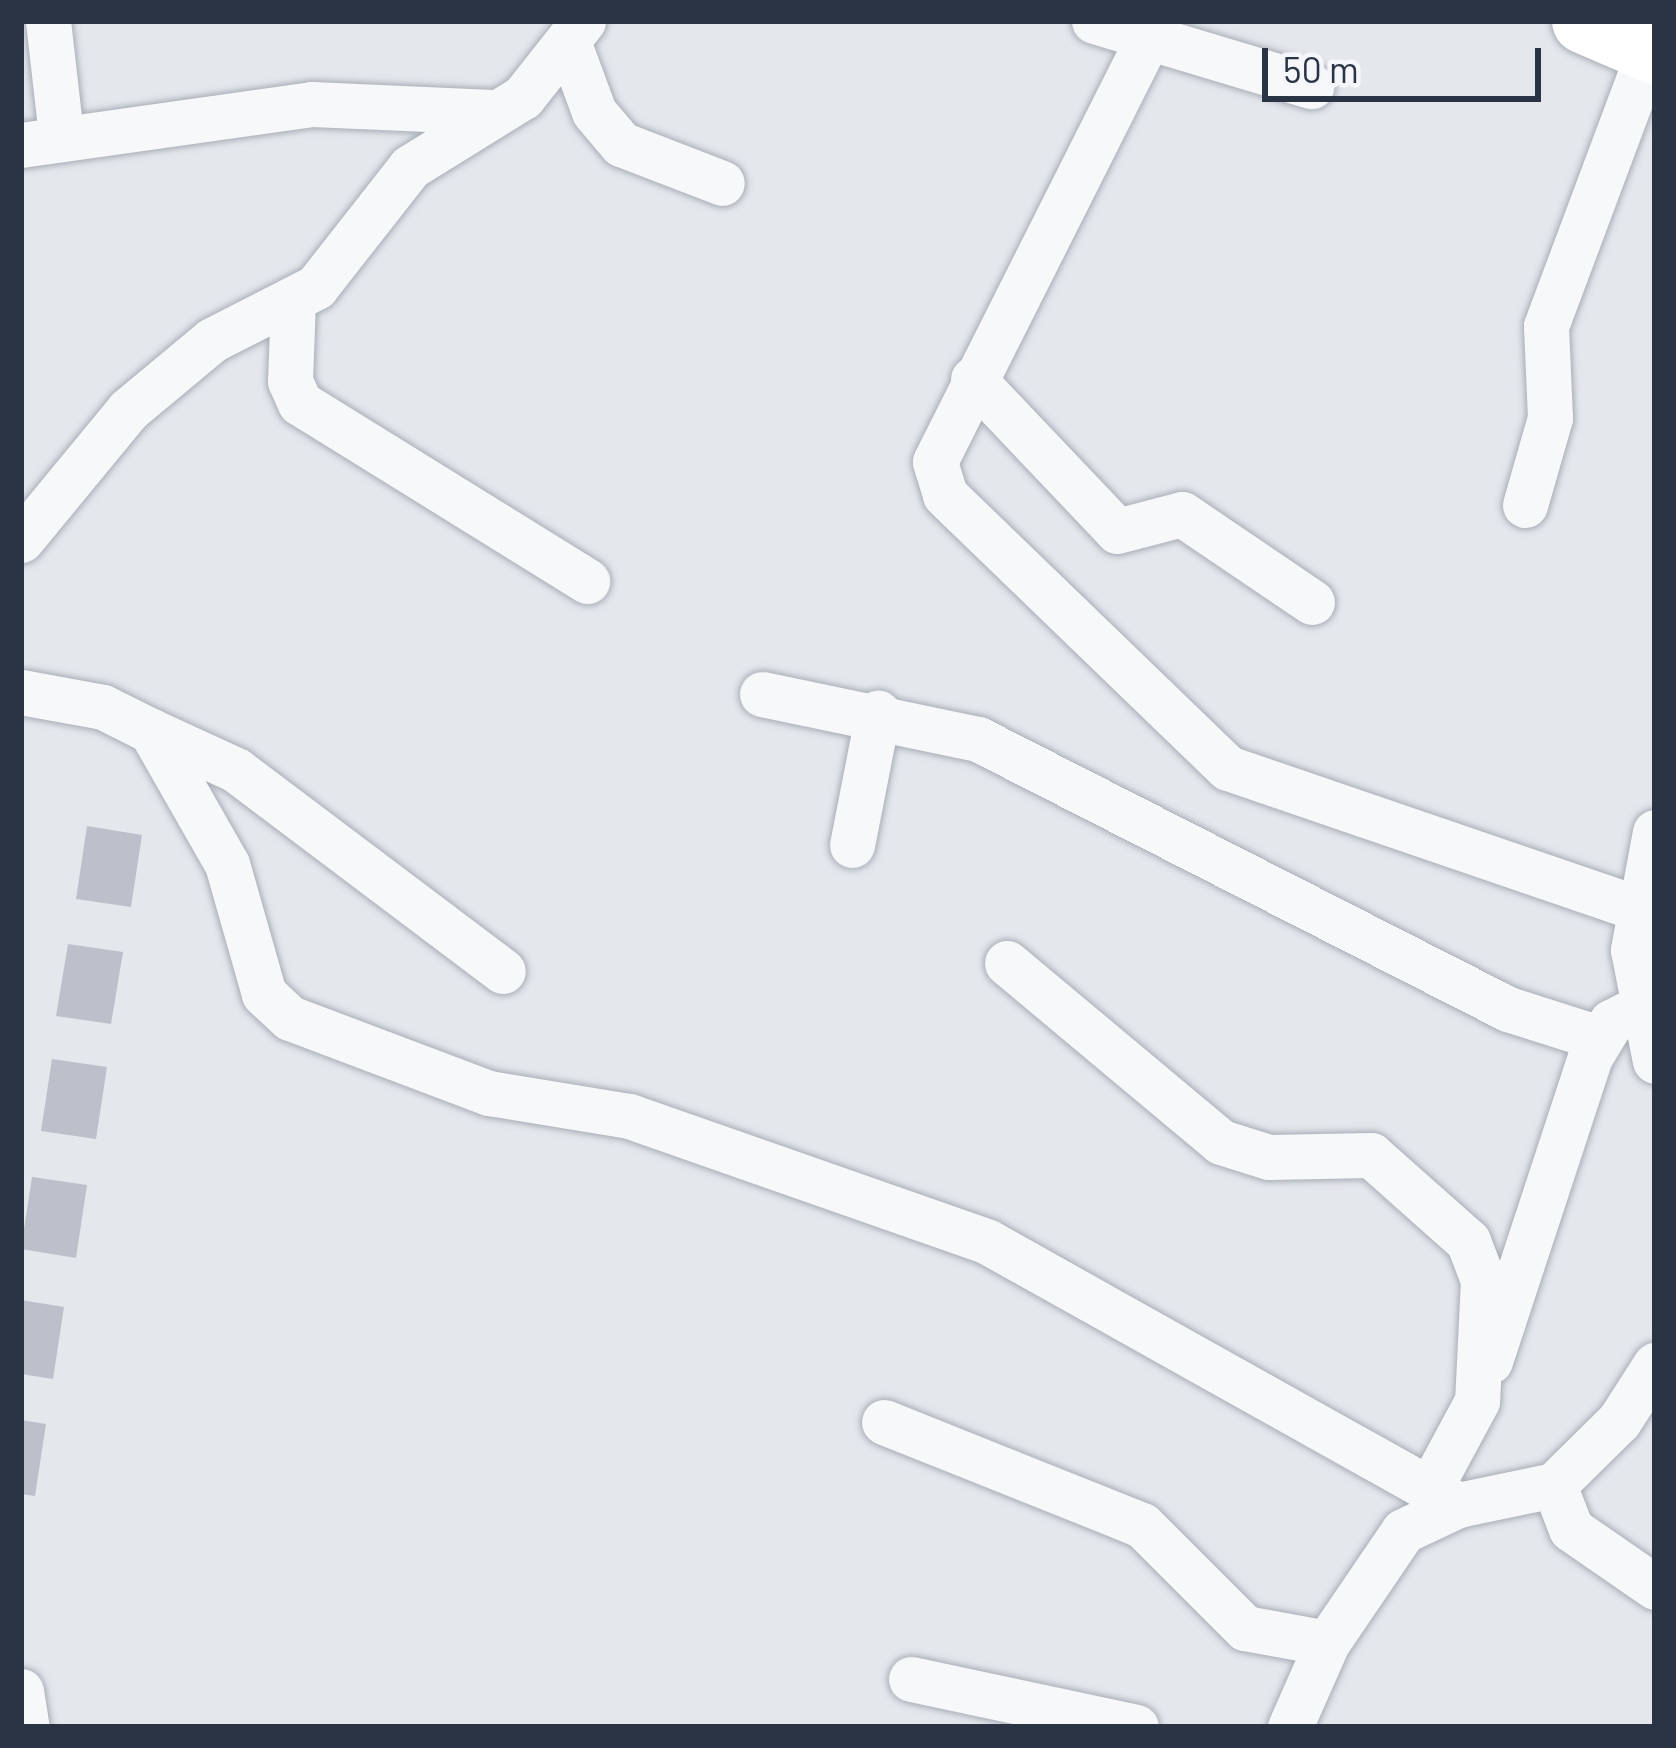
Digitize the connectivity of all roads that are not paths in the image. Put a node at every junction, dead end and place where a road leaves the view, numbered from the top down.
1 (48, 21) edge
2 (1094, 21) edge
3 (1586, 21) edge
4 (576, 32) edge
5 (1148, 38) junction
6 (1653, 50) edge
7 (1312, 86) dead end
8 (498, 112) junction
9 (41, 140) edge
10 (722, 183) dead end
11 (292, 301) junction
12 (974, 380) junction
13 (1525, 505) dead end
14 (21, 540) edge
15 (587, 581) dead end
16 (1312, 602) dead end
17 (21, 692) edge
18 (762, 694) dead end
19 (878, 713) junction
20 (151, 731) junction
21 (1655, 832) edge
22 (851, 845) dead end
23 (1637, 908) junction
24 (1007, 963) dead end
25 (503, 971) dead end
26 (1637, 1009) junction
27 (1599, 1038) junction
28 (1655, 1061) edge
29 (1655, 1365) edge
30 (1477, 1392) junction
31 (884, 1422) dead end
32 (1554, 1485) junction
33 (1443, 1497) junction
34 (1655, 1588) edge
35 (1327, 1643) junction
36 (911, 1679) dead end
37 (21, 1690) edge
38 (28, 1727) edge
39 (1136, 1727) edge
40 (1290, 1727) edge

1 - 9 street
2 - 5 street
3 - 6 highway
4 - 8 street
4 - 10 street
5 - 7 street
5 - 12 street
6 - 13 street
8 - 9 street
8 - 11 street
11 - 14 street
11 - 15 street
12 - 16 street
12 - 23 street
17 - 20 street
18 - 19 street
19 - 22 street
19 - 27 street
20 - 25 street
20 - 33 street
21 - 23 street
23 - 26 street
24 - 30 street
26 - 27 street
26 - 28 street
27 - 30 street
29 - 32 street
30 - 33 street
31 - 35 street
32 - 33 street
32 - 34 street
33 - 35 street
35 - 40 street
36 - 39 street
37 - 38 street

